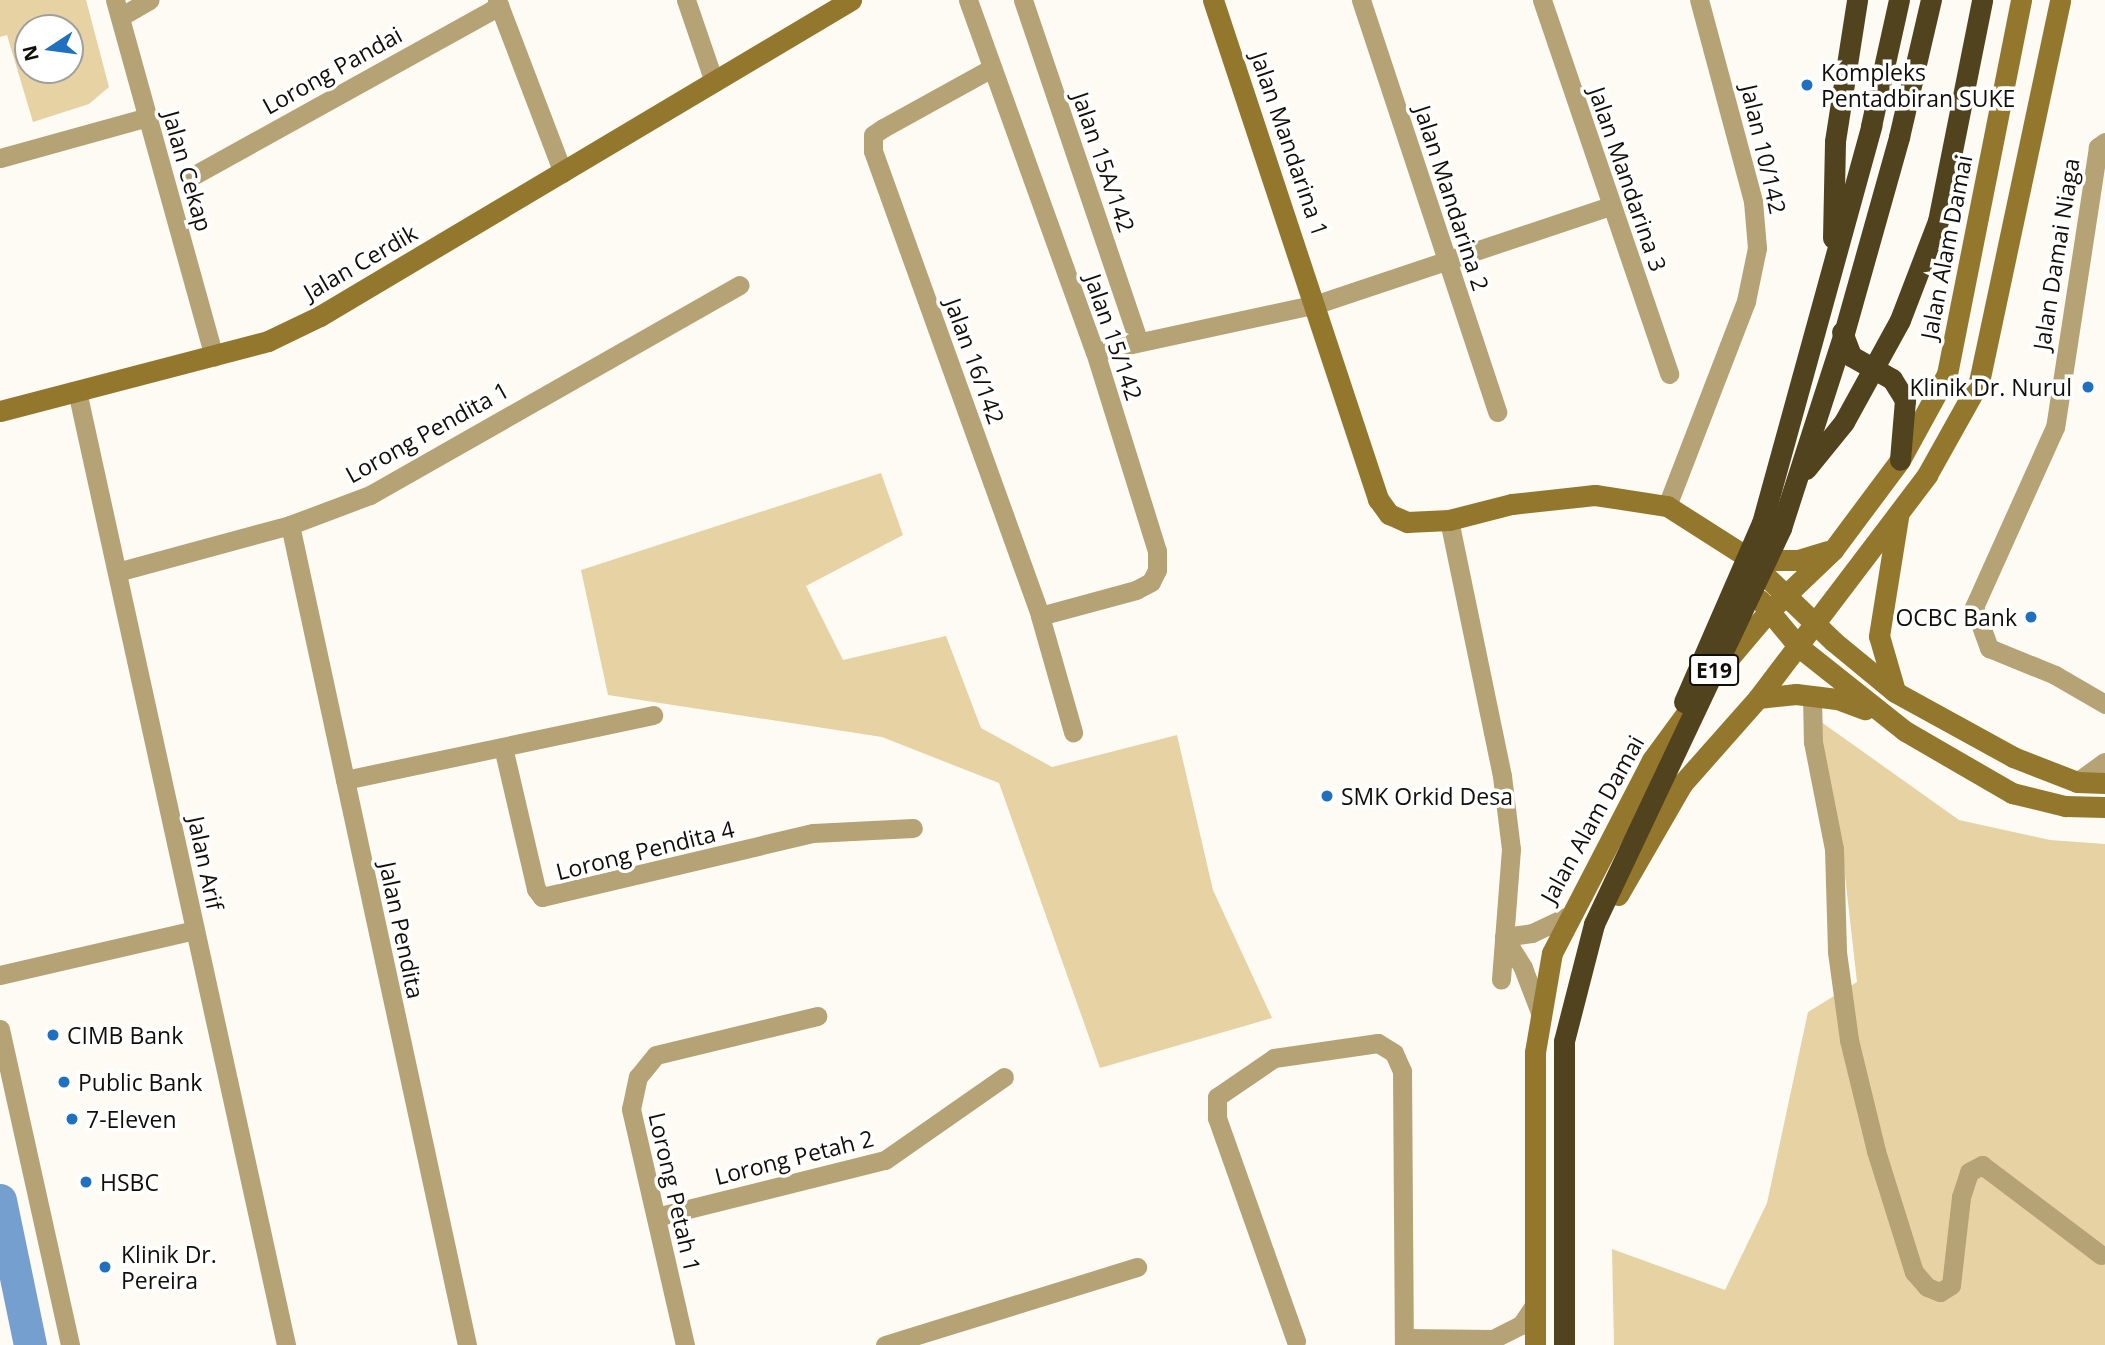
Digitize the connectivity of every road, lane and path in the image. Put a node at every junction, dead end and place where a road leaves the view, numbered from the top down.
1 (149, 0) edge
2 (686, 0) edge
3 (851, 0) edge
4 (968, 0) edge
5 (1023, 0) edge
6 (1213, 0) edge
7 (1361, 0) edge
8 (1542, 0) edge
9 (1699, 0) edge
10 (1857, 0) edge
11 (1899, 0) edge
12 (1931, 0) edge
13 (1982, 0) edge
14 (2021, 0) edge
15 (2060, 0) edge
16 (498, 3) edge
17 (117, 9) edge
18 (990, 69) junction
19 (714, 82) junction
20 (148, 117) junction
21 (2105, 142) edge
22 (0, 158) edge
23 (563, 173) junction
24 (190, 178) dead end
25 (1610, 206) junction
26 (1447, 262) junction
27 (738, 285) dead end
28 (1317, 304) junction
29 (1138, 340) junction
30 (1095, 352) junction
31 (214, 356) junction
32 (1669, 374) dead end
33 (77, 391) junction
34 (0, 411) edge
35 (1497, 412) dead end
36 (1900, 460) junction
37 (1667, 506) junction
38 (1899, 512) junction
39 (1449, 520) junction
40 (1762, 523) junction
41 (290, 525) junction
42 (1723, 539) junction
43 (1832, 550) junction
44 (1751, 561) junction
45 (117, 572) junction
46 (1786, 596) junction
47 (1768, 612) junction
48 (1040, 616) junction
49 (1815, 626) junction
50 (1799, 647) junction
51 (1729, 656) junction
52 (1895, 692) junction
53 (1812, 696) junction
54 (1758, 698) junction
55 (2105, 704) edge
56 (1880, 714) junction
57 (653, 715) dead end
58 (1073, 732) dead end
59 (503, 747) junction
60 (2105, 762) edge
61 (345, 780) junction
62 (2077, 782) junction
63 (2105, 783) edge
64 (2105, 807) edge
65 (913, 828) dead end
66 (1567, 917) junction
67 (195, 930) junction
68 (1504, 937) junction
69 (0, 975) edge
70 (1501, 980) dead end
71 (1541, 1015) junction
72 (817, 1016) dead end
73 (0, 1029) edge
74 (1004, 1077) dead end
75 (656, 1217) junction
76 (2101, 1255) dead end
77 (1137, 1266) dead end
78 (1534, 1306) junction
79 (1296, 1342) dead end
80 (1404, 1342) edge
81 (70, 1345) edge
82 (286, 1345) edge
83 (467, 1345) edge
84 (685, 1345) edge
85 (885, 1345) edge
86 (1535, 1345) edge
87 (1557, 1345) edge
88 (1567, 1345) edge

1 - 17 street
2 - 19 street
3 - 19 main road
4 - 18 street, Jalan 15/142
5 - 29 street, Jalan 15A/142
6 - 28 main road, Jalan Mandarina 1
7 - 26 street, Jalan Mandarina 2
8 - 25 street, Jalan Mandarina 3
9 - 37 street, Jalan 10/142
10 - 36 highway
11 - 40 highway, E19
12 - 88 highway, E19
13 - 40 highway
14 - 36 main road, Jalan Alam Damai
15 - 38 main road
16 - 23 street
16 - 24 street, Lorong Pandai
17 - 20 street, Jalan Cekap
18 - 30 street, Jalan 15/142
18 - 48 street, Jalan 16/142
19 - 23 main road, Jalan Cerdik
20 - 22 street
20 - 31 street, Jalan Cekap
21 - 55 street, Jalan Damai Niaga
23 - 31 main road, Jalan Cerdik
25 - 26 street
25 - 32 street, Jalan Mandarina 3
26 - 28 street
26 - 35 street, Jalan Mandarina 2
27 - 41 street, Lorong Pendita 1
28 - 29 street
28 - 39 main road, Jalan Mandarina 1
29 - 30 street
30 - 48 street, Jalan 15/142
31 - 33 main road, Jalan Cerdik
33 - 34 main road, Jalan Cerdik
33 - 45 street, Jalan Arif
36 - 43 main road, Jalan Alam Damai
37 - 39 main road, Jalan Mandarina 1
37 - 42 main road, Jalan Mandarina 1
38 - 49 main road
38 - 52 main road
39 - 68 street
40 - 87 highway, E19
41 - 45 street, Lorong Pendita 1
41 - 61 street, Jalan Pendita
42 - 44 main road, Jalan Mandarina 1
42 - 47 main road, Jalan Mandarina 1
42 - 51 main road
43 - 44 main road
43 - 46 main road, Jalan Alam Damai
44 - 46 main road, Jalan Mandarina 1
45 - 67 street, Jalan Arif
46 - 47 main road, Jalan Alam Damai
46 - 49 main road, Jalan Mandarina 1
47 - 50 main road, Jalan Mandarina 1
47 - 51 main road, Jalan Alam Damai
48 - 58 street, Jalan 16/142
49 - 50 main road
49 - 52 main road, Jalan Mandarina 1
50 - 54 main road
50 - 56 main road, Jalan Mandarina 1
51 - 66 main road, Jalan Alam Damai
52 - 62 main road, Jalan Mandarina 1
53 - 54 main road
53 - 56 main road
53 - 76 street
54 - 88 main road
56 - 64 main road
57 - 59 street
59 - 61 street
59 - 65 street, Lorong Pendita 4
60 - 62 street
61 - 83 street, Jalan Pendita
62 - 63 main road, Jalan Mandarina 1
66 - 68 street
66 - 71 main road, Jalan Alam Damai
67 - 69 street
67 - 82 street, Jalan Arif
68 - 70 street
68 - 71 street
71 - 78 main road, Jalan Alam Damai
72 - 75 street, Lorong Petah 1
73 - 81 street
74 - 75 street, Lorong Petah 2
75 - 84 street, Lorong Petah 1
77 - 85 street
78 - 80 street
78 - 86 main road, Jalan Alam Damai
79 - 80 street

